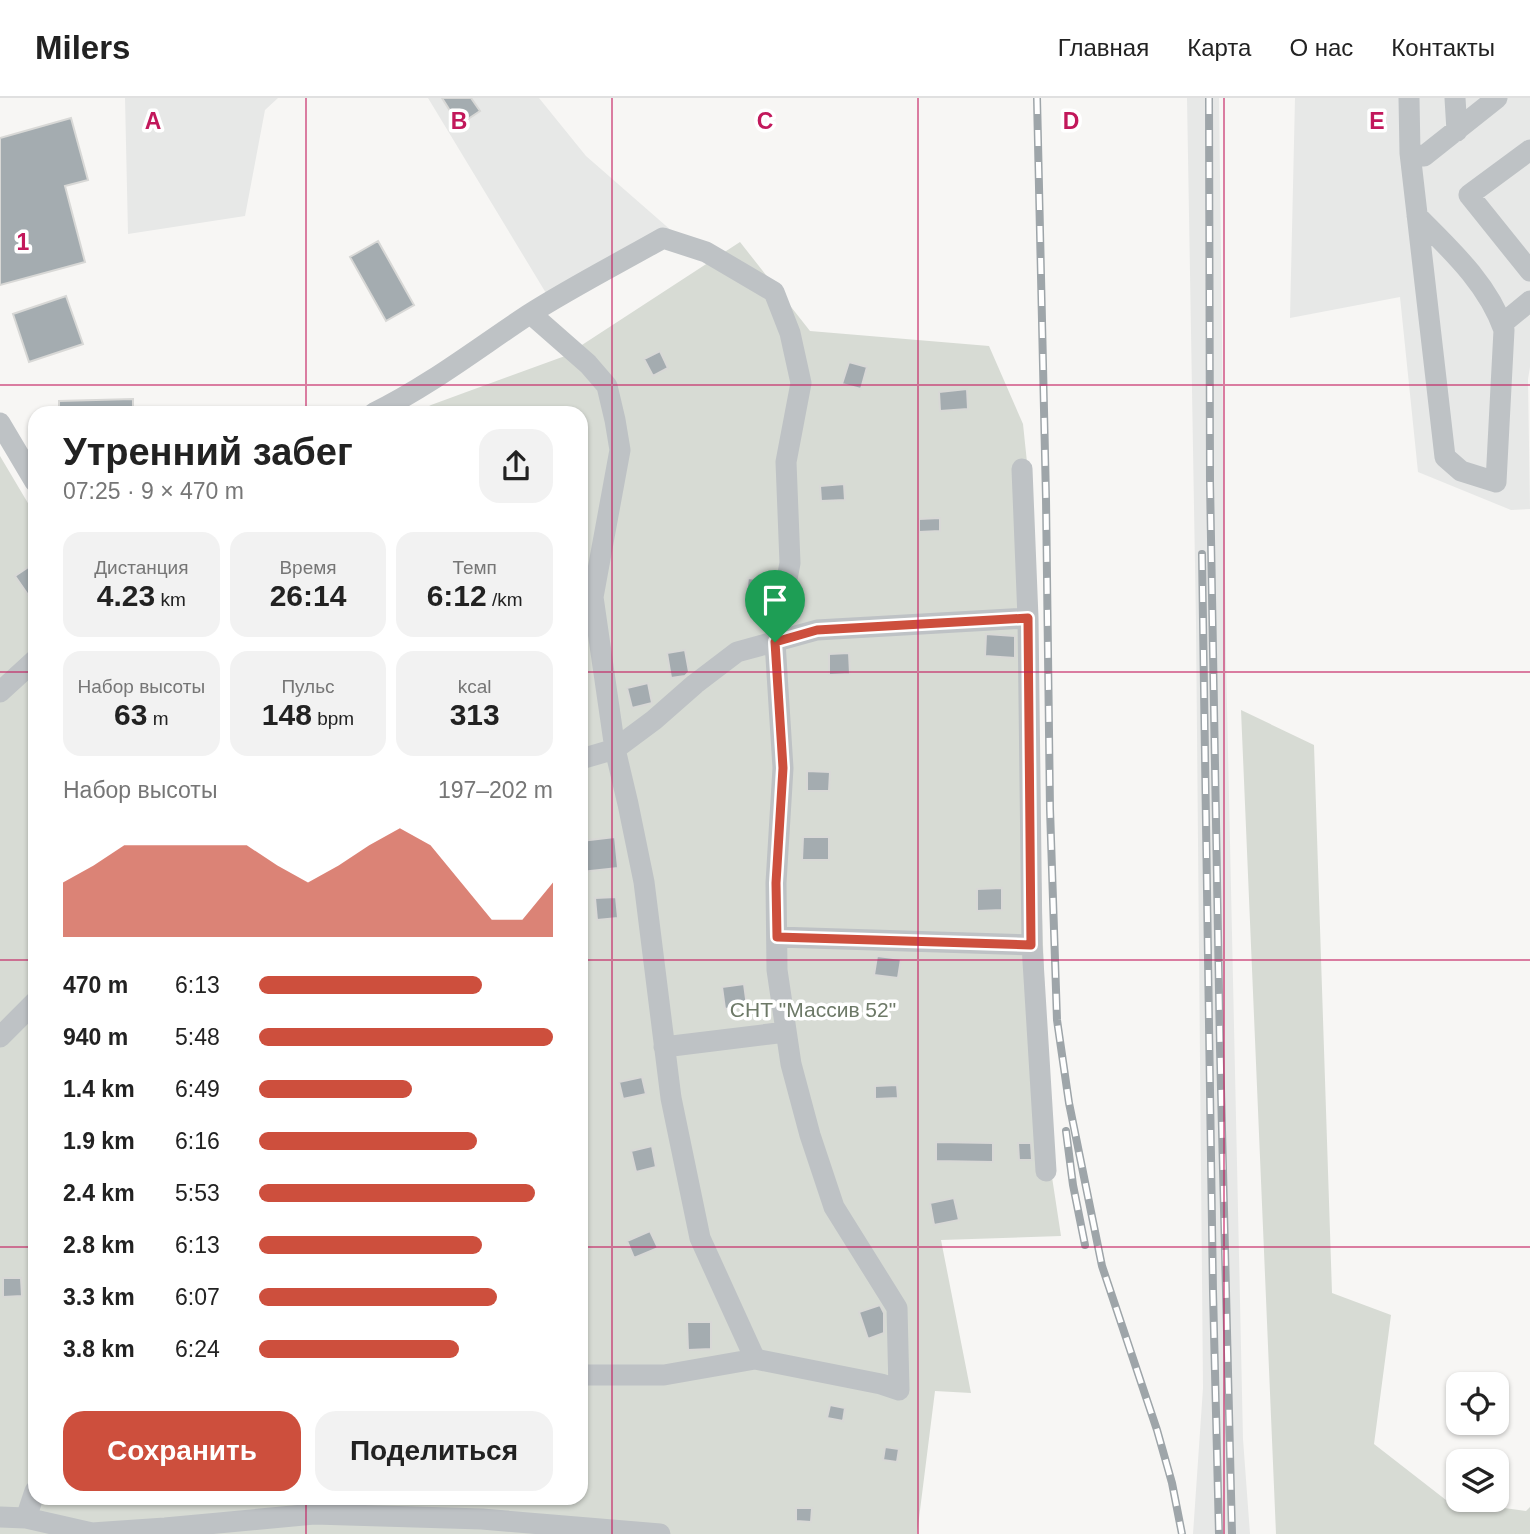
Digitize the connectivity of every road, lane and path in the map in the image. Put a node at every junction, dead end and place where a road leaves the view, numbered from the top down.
1 (1409, 98) edge
2 (1455, 98) edge
3 (1497, 98) edge
4 (1457, 131) junction
5 (1530, 150) edge
6 (1410, 153) junction
7 (1417, 216) junction
8 (1530, 271) edge
9 (1530, 301) edge
10 (531, 314) junction
11 (1502, 324) junction
12 (389, 406) edge
13 (0, 423) edge
14 (1022, 469) dead end
15 (28, 470) edge
16 (1028, 618) junction
17 (775, 642) junction
18 (28, 666) edge
19 (0, 692) edge
20 (615, 749) junction
21 (588, 757) edge
22 (777, 937) junction
23 (1031, 945) junction
24 (28, 1009) edge
25 (786, 1032) junction
26 (0, 1037) edge
27 (664, 1046) junction
28 (1046, 1171) dead end
29 (755, 1359) junction
30 (588, 1375) edge
31 (30, 1505) edge
32 (0, 1517) edge
33 (26, 1518) junction
34 (660, 1534) edge

1 - 6 lane
2 - 4 lane
3 - 4 lane
4 - 6 lane
5 - 8 lane
6 - 7 lane
7 - 11 lane
7 - 11 lane
9 - 11 lane
10 - 12 lane
10 - 17 lane
10 - 20 lane
13 - 15 lane
14 - 16 lane
16 - 17 lane
16 - 23 lane
17 - 20 lane
17 - 22 lane
18 - 19 lane
20 - 21 lane
20 - 27 lane
22 - 23 lane
22 - 25 lane
23 - 28 lane
24 - 26 lane
25 - 27 lane
25 - 29 lane
27 - 29 lane
29 - 30 lane
31 - 33 lane
32 - 33 lane
33 - 34 lane

